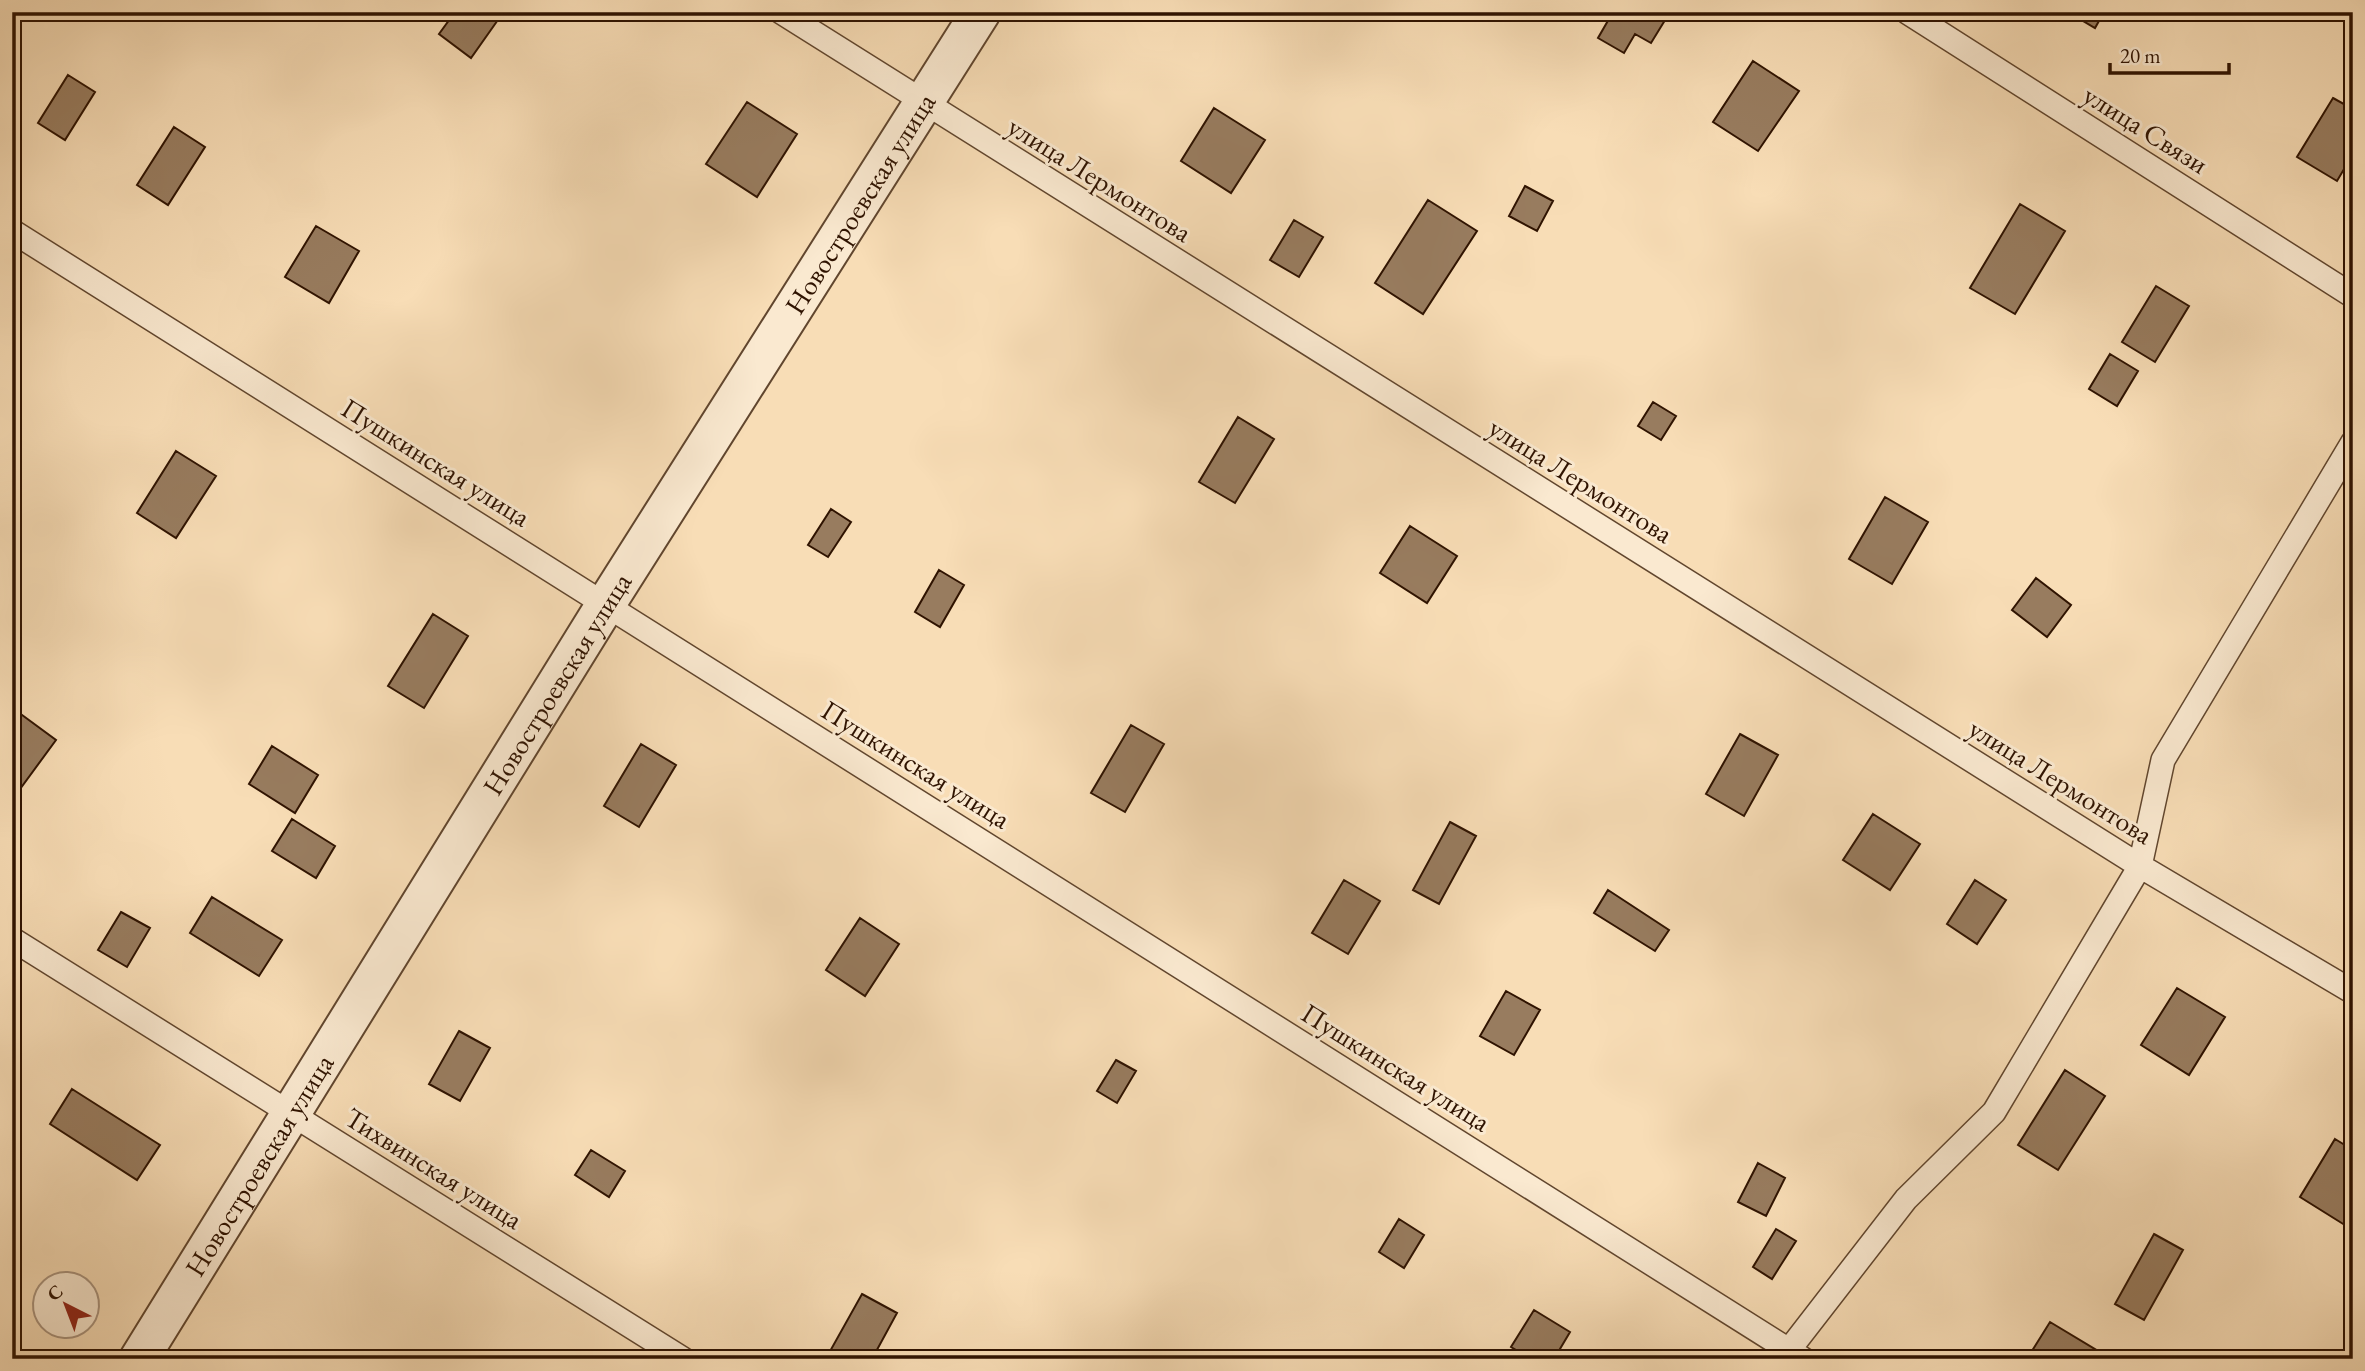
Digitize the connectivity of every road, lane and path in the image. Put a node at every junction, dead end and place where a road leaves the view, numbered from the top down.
1 (781, 12) edge
2 (981, 12) edge
3 (1907, 12) edge
4 (923, 103) junction
5 (12, 230) edge
6 (2353, 296) edge
7 (2353, 442) edge
8 (606, 604) junction
9 (2140, 866) junction
10 (12, 939) edge
11 (2353, 992) edge
12 (292, 1115) junction
13 (1791, 1356) edge
14 (139, 1359) edge
15 (683, 1359) edge

1 - 4 lane, улица Лермонтова
2 - 4 street, Новостроевская улица
3 - 6 lane, улица Связи
4 - 8 street, Новостроевская улица
4 - 9 lane, улица Лермонтова
5 - 8 lane, Пушкинская улица
7 - 9 lane
8 - 12 street, Новостроевская улица
8 - 13 lane, Пушкинская улица
9 - 11 lane, улица Лермонтова
9 - 13 lane
10 - 12 lane, Тихвинская улица
12 - 14 street, Новостроевская улица
12 - 15 lane, Тихвинская улица

